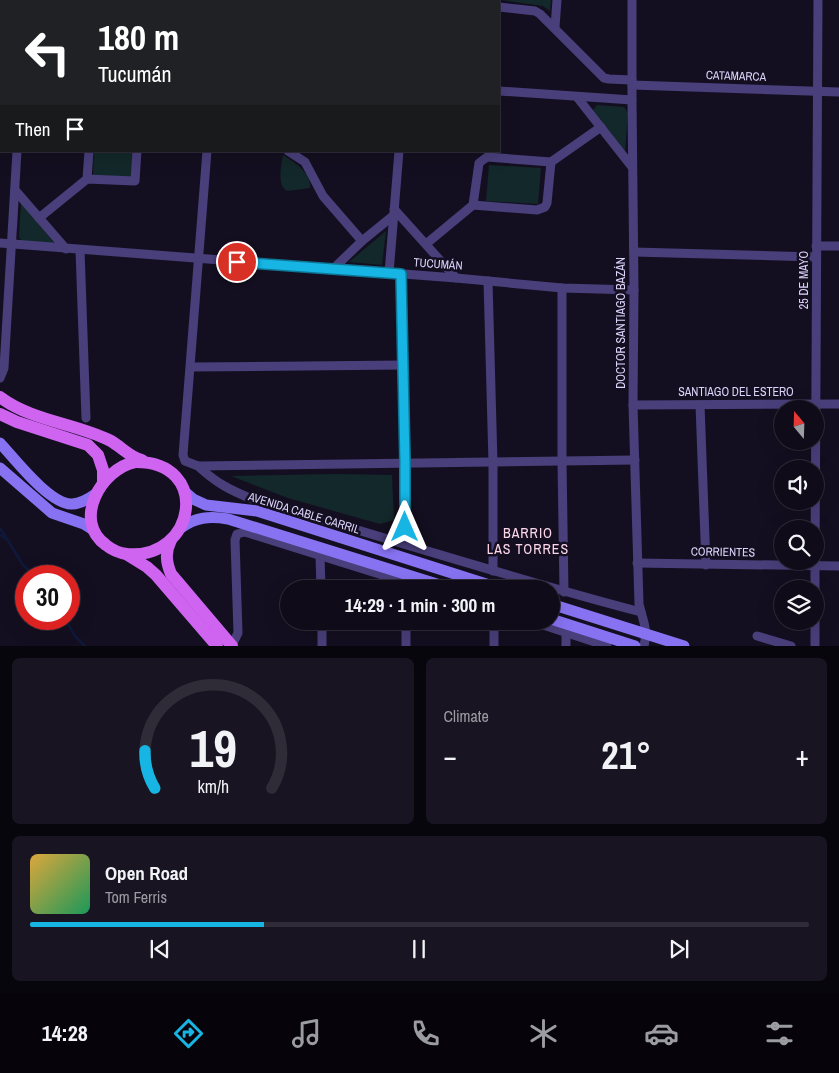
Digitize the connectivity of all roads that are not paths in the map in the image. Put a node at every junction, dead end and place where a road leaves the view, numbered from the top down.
1 (557, 0) edge
2 (632, 0) edge
3 (818, 0) edge
4 (500, 7) edge
5 (555, 27) junction
6 (632, 82) junction
7 (500, 90) edge
8 (817, 91) junction
9 (839, 92) edge
10 (577, 97) junction
11 (632, 100) junction
12 (601, 128) junction
13 (17, 152) edge
14 (89, 152) edge
15 (137, 152) edge
16 (207, 152) edge
17 (290, 152) edge
18 (399, 152) edge
19 (551, 162) junction
20 (632, 167) junction
21 (87, 179) junction
22 (15, 190) junction
23 (473, 205) junction
24 (394, 212) junction
25 (39, 218) junction
26 (362, 241) junction
27 (0, 243) edge
28 (11, 244) junction
29 (426, 244) junction
30 (816, 246) junction
31 (839, 246) edge
32 (66, 249) junction
33 (80, 250) junction
34 (634, 252) junction
35 (816, 257) junction
36 (198, 259) junction
37 (333, 269) junction
38 (389, 273) junction
39 (401, 274) junction
40 (456, 278) junction
41 (488, 281) junction
42 (562, 288) junction
43 (634, 290) junction
44 (403, 365) junction
45 (191, 367) junction
46 (0, 378) edge
47 (0, 397) edge
48 (816, 400) edge
49 (700, 404) junction
50 (774, 404) edge
51 (824, 404) edge
52 (839, 404) edge
53 (633, 405) junction
54 (0, 414) edge
55 (86, 418) dead end
56 (0, 443) edge
57 (816, 450) edge
58 (635, 460) junction
59 (562, 461) junction
60 (147, 462) junction
61 (405, 462) junction
62 (493, 463) junction
63 (198, 466) junction
64 (0, 468) edge
65 (100, 488) junction
66 (185, 492) junction
67 (815, 520) edge
68 (92, 528) junction
69 (180, 528) junction
70 (170, 540) junction
71 (405, 543) junction
72 (126, 554) junction
73 (320, 555) junction
74 (637, 563) junction
75 (774, 563) edge
76 (824, 564) edge
77 (706, 565) junction
78 (839, 566) edge
79 (493, 571) junction
80 (321, 580) edge
81 (391, 580) edge
82 (424, 580) edge
83 (474, 580) edge
84 (564, 592) junction
85 (560, 607) edge
86 (641, 612) junction
87 (560, 622) edge
88 (322, 630) edge
89 (406, 630) edge
90 (494, 630) edge
91 (560, 630) edge
92 (815, 630) edge
93 (566, 632) junction
94 (646, 636) edge
95 (757, 636) dead end
96 (232, 645) edge
97 (218, 646) edge
98 (322, 646) edge
99 (406, 646) edge
100 (494, 646) edge
101 (566, 646) edge
102 (607, 646) edge
103 (635, 646) edge
104 (684, 646) edge
105 (791, 646) edge
106 (814, 646) edge

1 - 5 street
2 - 6 street, DOCTOR SANTIAGO BAZÁN
3 - 8 street, 25 DE MAYO
4 - 5 street, CATAMARCA
5 - 6 street, CATAMARCA
6 - 8 street, CATAMARCA
6 - 11 street, DOCTOR SANTIAGO BAZÁN
7 - 10 street
8 - 9 street, CATAMARCA
8 - 30 street, 25 DE MAYO
10 - 11 street
10 - 12 street
11 - 20 street, DOCTOR SANTIAGO BAZÁN
12 - 19 street
12 - 20 street
13 - 22 street
14 - 21 street
15 - 21 street
16 - 36 street
17 - 26 street
18 - 24 street
19 - 23 street
19 - 23 street
20 - 34 street, DOCTOR SANTIAGO BAZÁN
21 - 25 street
22 - 25 street
22 - 28 street
23 - 29 street
24 - 26 street
24 - 29 street
24 - 38 street
25 - 32 street
26 - 37 street
27 - 28 street, TUCUMÁN
28 - 32 street, TUCUMÁN
28 - 46 street
29 - 40 street
30 - 31 street
30 - 35 street, 25 DE MAYO
32 - 33 street, TUCUMÁN
33 - 36 street, TUCUMÁN
33 - 55 street
34 - 35 street
34 - 43 street, DOCTOR SANTIAGO BAZÁN
35 - 48 street, 25 DE MAYO
36 - 37 street, TUCUMÁN
36 - 45 street
37 - 38 street, TUCUMÁN
38 - 39 street, TUCUMÁN
39 - 40 street, TUCUMÁN
39 - 44 street
40 - 41 street, TUCUMÁN
41 - 42 street, TUCUMÁN
41 - 62 street
42 - 43 street, TUCUMÁN
42 - 59 street
43 - 53 street, DOCTOR SANTIAGO BAZÁN
44 - 45 street
44 - 61 street
45 - 63 street
47 - 60 main road
49 - 50 street, SANTIAGO DEL ESTERO
49 - 53 street, SANTIAGO DEL ESTERO
49 - 77 street
51 - 52 street, SANTIAGO DEL ESTERO
53 - 58 street, DOCTOR SANTIAGO BAZÁN
54 - 65 main road
56 - 65 main road
57 - 67 street, 25 DE MAYO
58 - 59 street
58 - 74 street, DOCTOR SANTIAGO BAZÁN
59 - 62 street
59 - 84 street
60 - 65 main road
60 - 66 main road
61 - 62 street
61 - 63 street
61 - 71 street
62 - 79 street
63 - 71 street
64 - 68 main road
65 - 68 main road
66 - 69 main road
66 - 83 main road, AVENIDA CABLE CARRIL
68 - 72 main road
69 - 70 main road
69 - 82 main road
70 - 72 main road
70 - 96 main road
71 - 79 street
72 - 97 main road
73 - 80 street
73 - 81 street
73 - 96 street
74 - 77 street, CORRIENTES
74 - 86 street, DOCTOR SANTIAGO BAZÁN
75 - 77 street, CORRIENTES
76 - 78 street, CORRIENTES
79 - 84 street
84 - 86 street
85 - 94 main road
86 - 94 street, DOCTOR SANTIAGO BAZÁN
87 - 103 main road
88 - 98 street
89 - 99 street
90 - 100 street
91 - 93 street
92 - 106 street
93 - 101 street
93 - 102 street
94 - 104 main road
95 - 105 street

